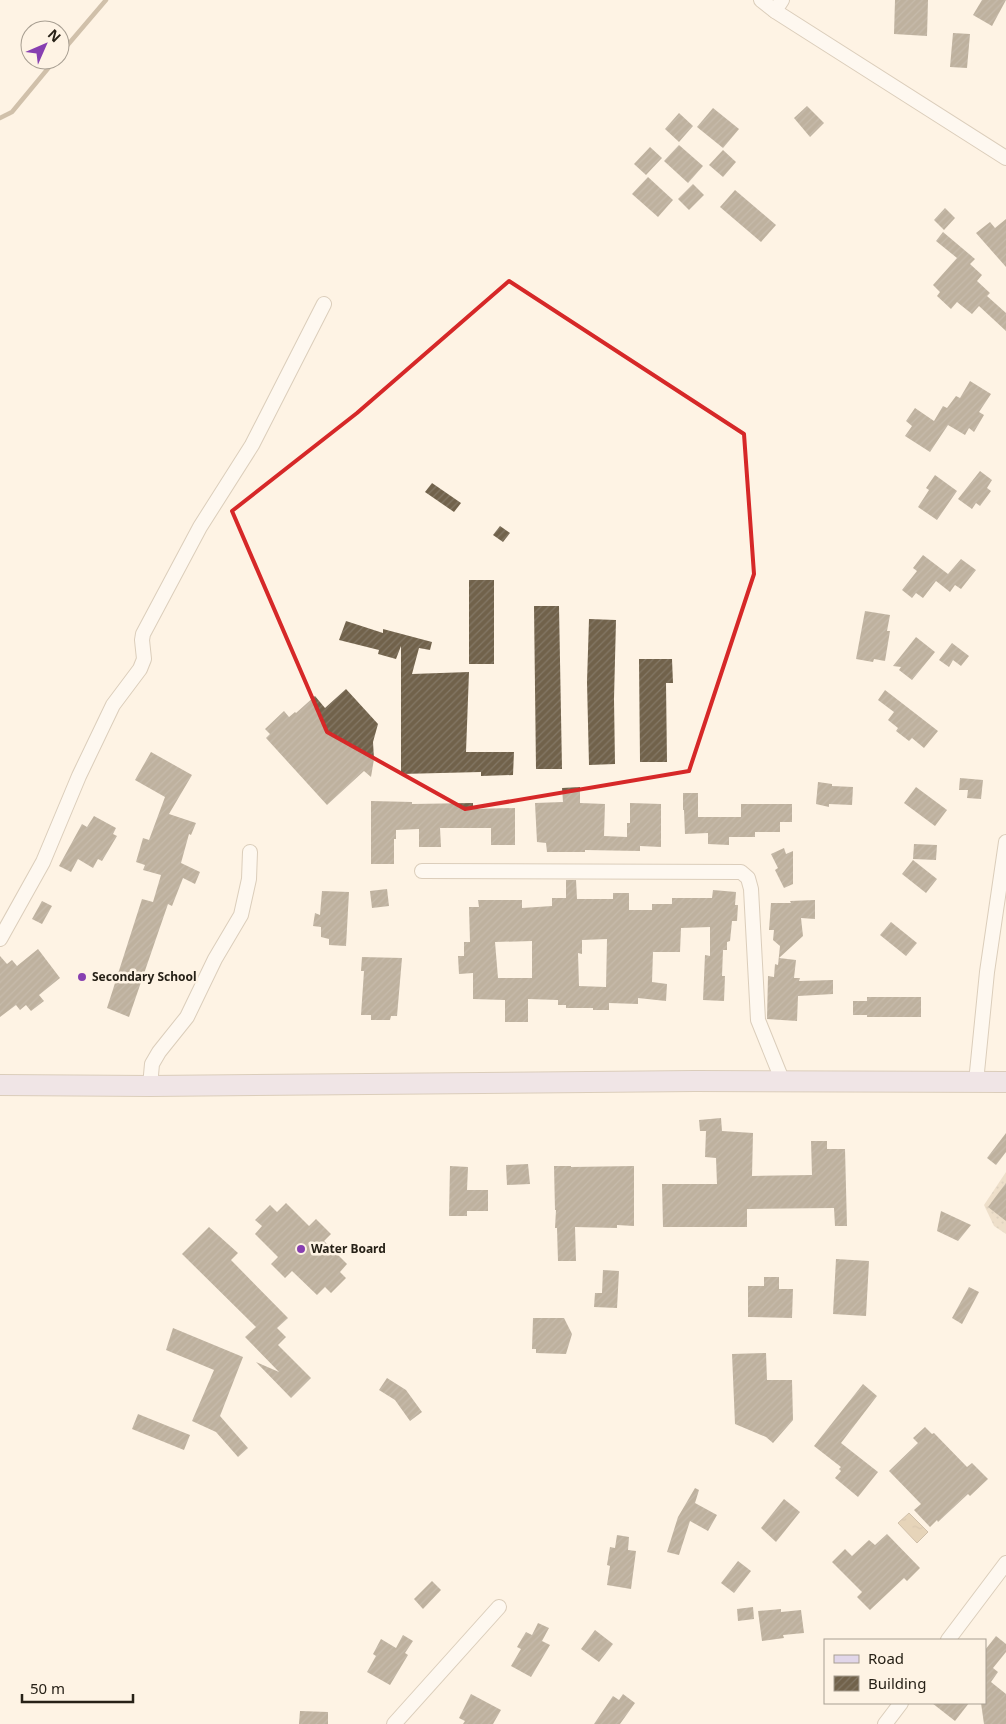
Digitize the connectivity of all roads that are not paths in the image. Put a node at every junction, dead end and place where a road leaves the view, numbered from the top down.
1 (761, 0) edge
2 (778, 6) edge
3 (1006, 158) edge
4 (324, 304) dead end
5 (1006, 842) edge
6 (250, 852) dead end
7 (422, 871) dead end
8 (0, 939) edge
9 (783, 1082) junction
10 (976, 1082) junction
11 (1006, 1082) edge
12 (0, 1085) edge
13 (150, 1086) junction
14 (1006, 1563) edge
15 (499, 1607) dead end
16 (949, 1639) edge
17 (900, 1704) edge
18 (394, 1724) edge
19 (885, 1724) edge

1 - 2 street
2 - 3 street
4 - 8 street
5 - 10 street
6 - 13 street
7 - 9 street
9 - 10 main road
9 - 13 main road
10 - 11 main road
12 - 13 main road
14 - 16 street
15 - 18 street
17 - 19 street

